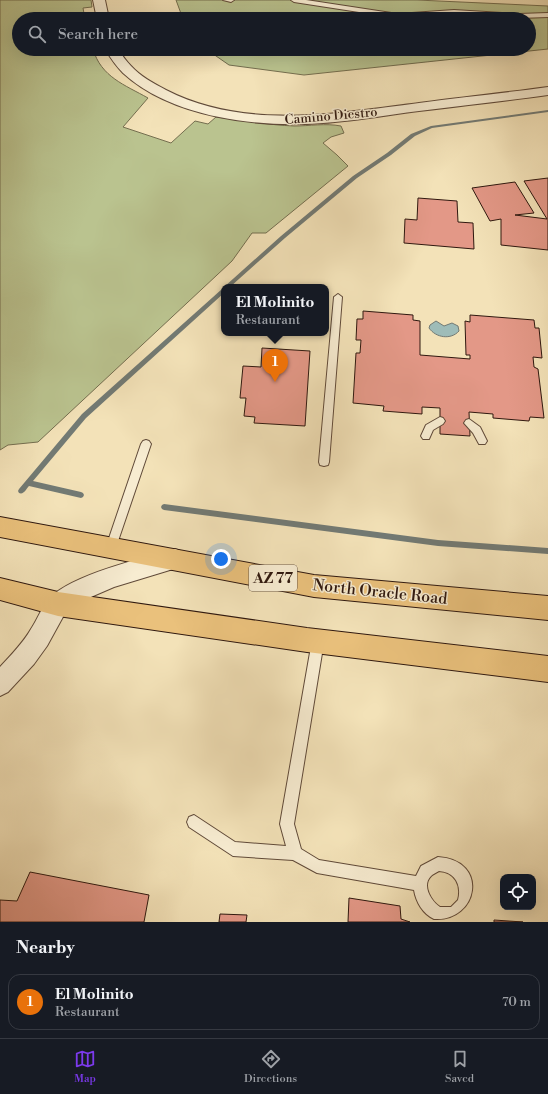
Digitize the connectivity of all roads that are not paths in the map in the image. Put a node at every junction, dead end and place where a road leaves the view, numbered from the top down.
1 (100, 0) edge
2 (226, 0) edge
3 (231, 0) edge
4 (294, 0) edge
5 (102, 12) edge
6 (372, 12) edge
7 (536, 15) edge
8 (548, 15) edge
9 (116, 56) edge
10 (548, 91) edge
11 (338, 297) dead end
12 (440, 420) dead end
13 (469, 423) dead end
14 (426, 436) dead end
15 (482, 441) dead end
16 (146, 444) dead end
17 (324, 462) dead end
18 (0, 527) edge
19 (110, 546) junction
20 (175, 559) junction
21 (0, 589) edge
22 (58, 604) junction
23 (548, 608) edge
24 (318, 641) junction
25 (548, 669) edge
26 (0, 684) edge
27 (194, 822) dead end
28 (294, 854) junction
29 (421, 884) dead end

1 - 5 street
2 - 3 lane
4 - 6 lane
7 - 8 lane
9 - 10 street, Camino Diestro
11 - 17 lane
12 - 14 lane
13 - 15 lane
16 - 19 lane
18 - 19 highway, North Oracle Road / AZ 77
19 - 20 highway, North Oracle Road / AZ 77
20 - 22 street
20 - 23 highway, North Oracle Road / AZ 77
21 - 22 highway
22 - 24 highway
22 - 26 street
24 - 25 highway
24 - 28 lane
27 - 28 lane
28 - 29 lane

